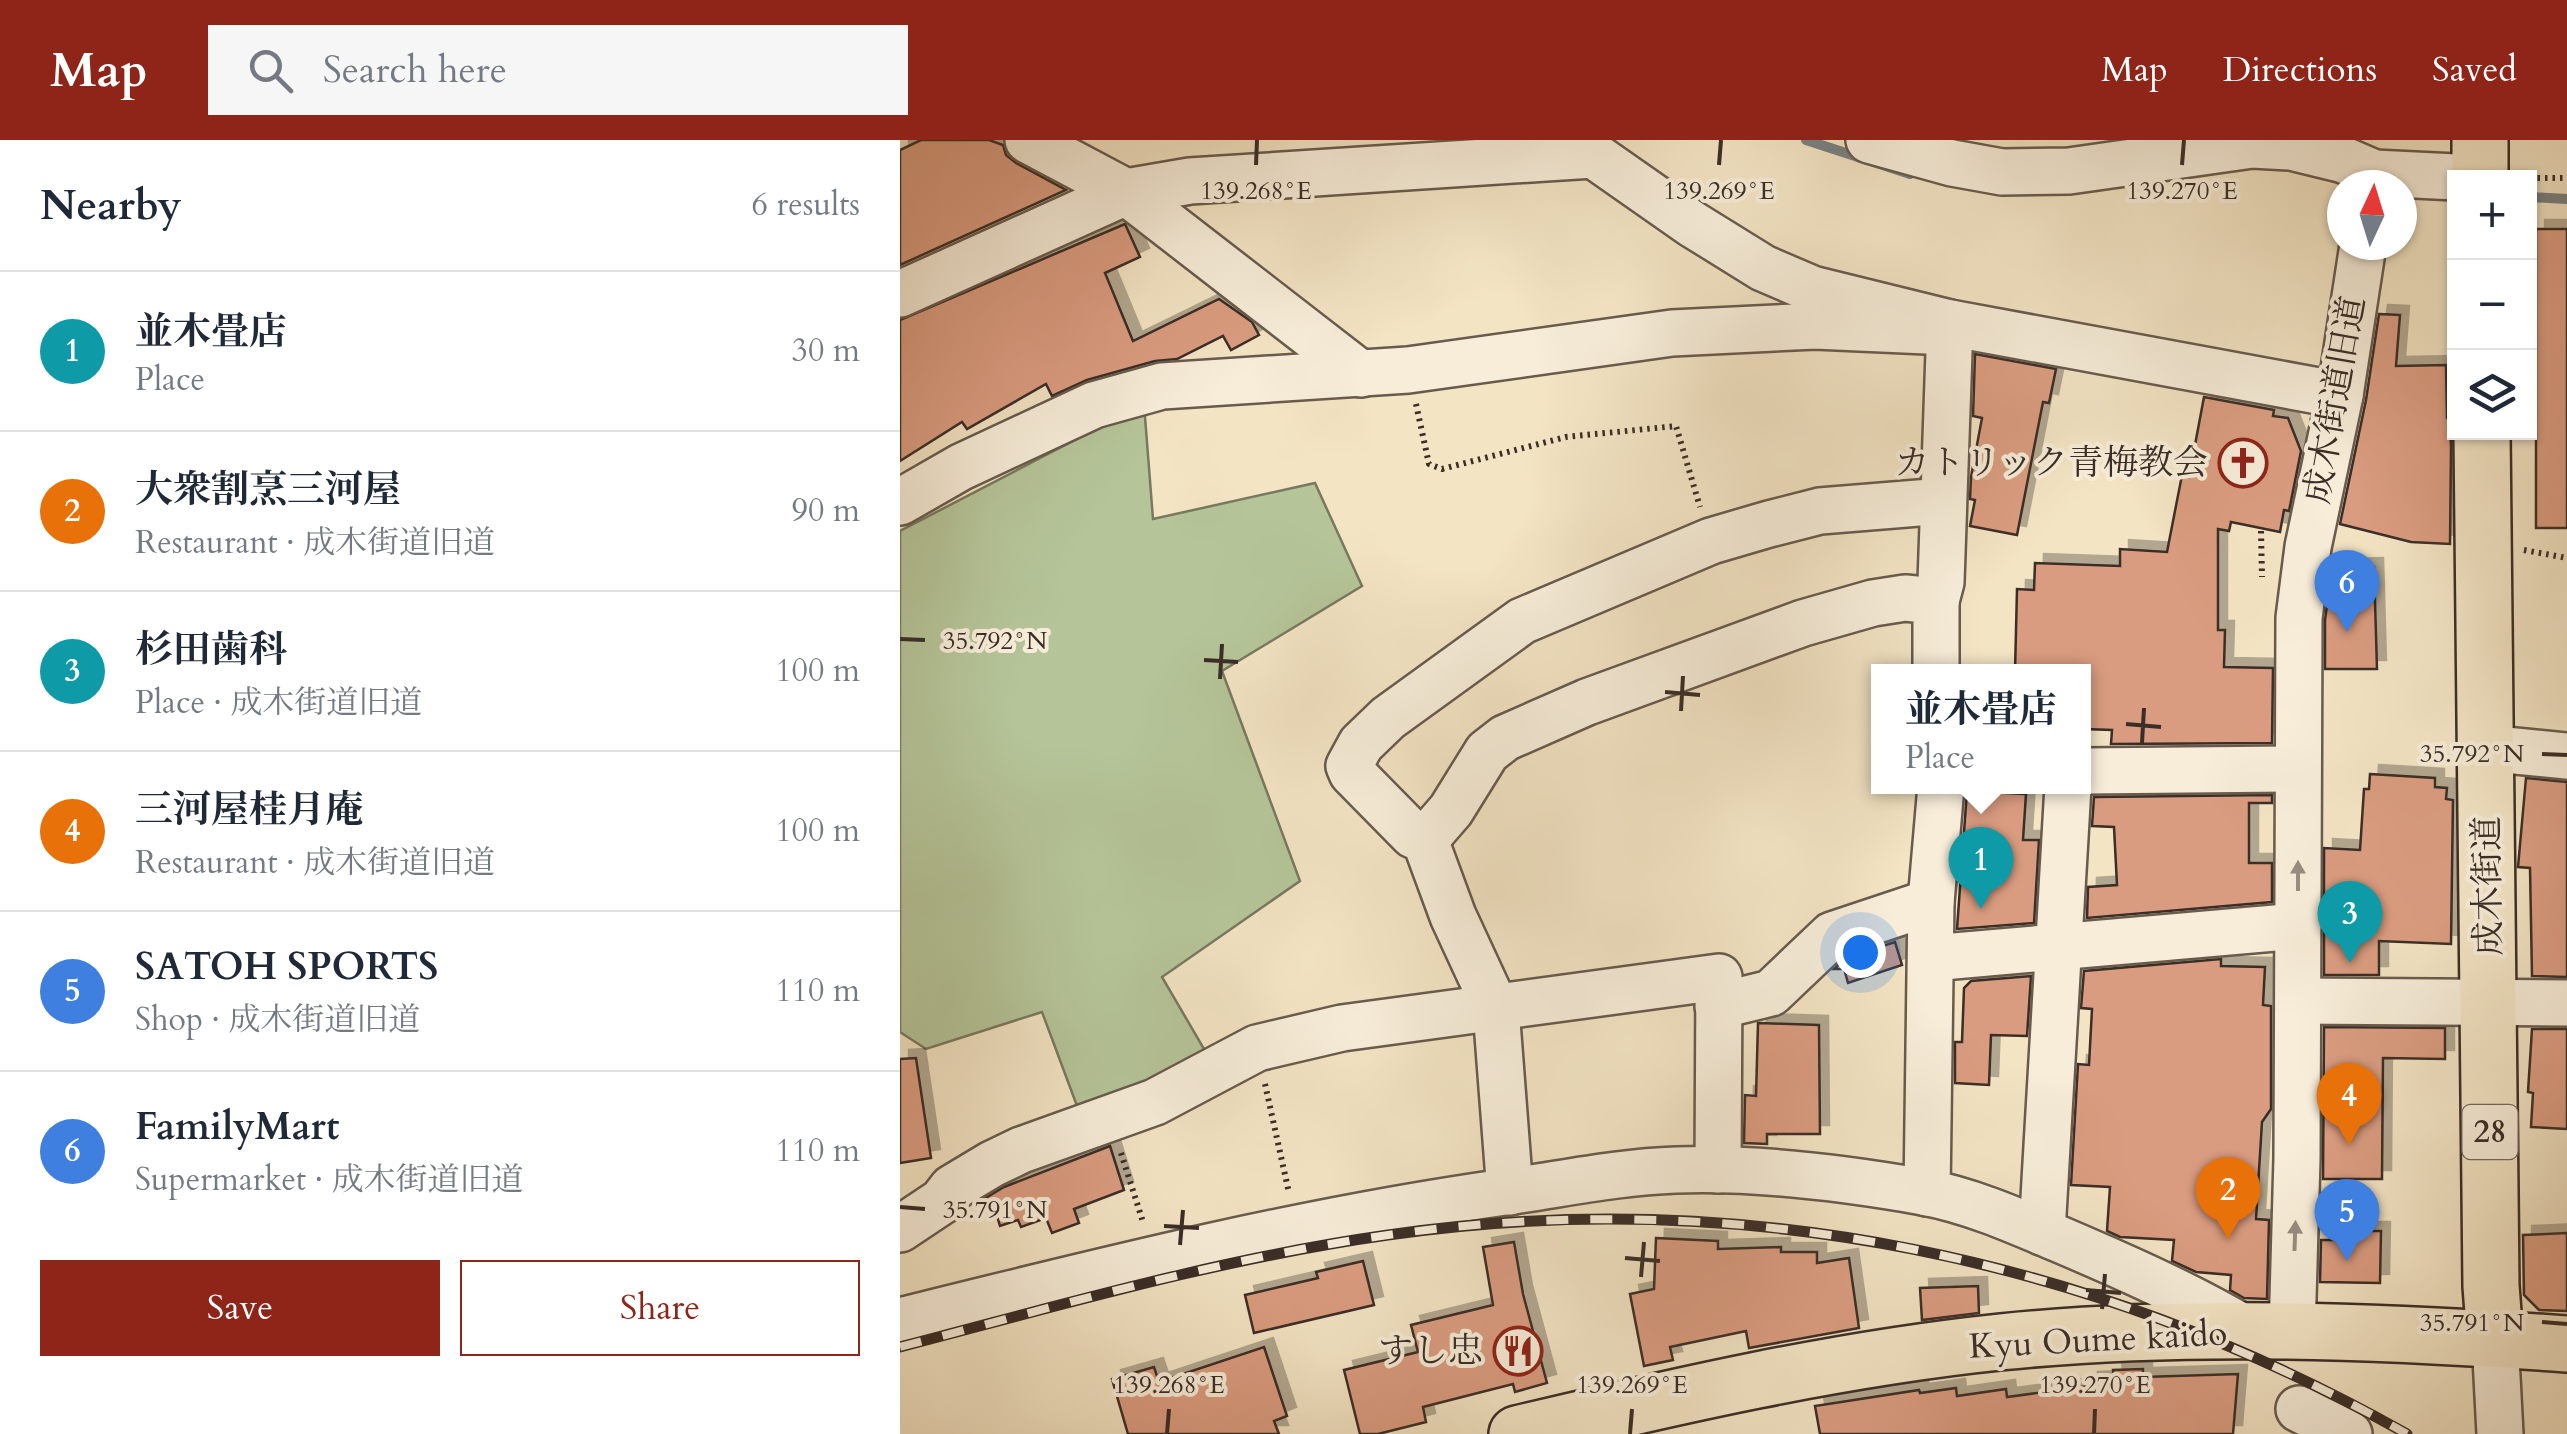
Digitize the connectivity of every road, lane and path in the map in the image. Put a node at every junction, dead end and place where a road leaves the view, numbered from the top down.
1 (1028, 140) edge
2 (1869, 140) edge
3 (2480, 140) edge
4 (1582, 147) edge
5 (2002, 156) edge
6 (2373, 166) edge
7 (2478, 170) edge
8 (2447, 174) edge
9 (2537, 178) edge
10 (2567, 178) edge
11 (1126, 192) junction
12 (2361, 260) edge
13 (900, 294) edge
14 (1950, 328) junction
15 (1408, 370) junction
16 (1361, 374) junction
17 (2340, 395) junction
18 (2482, 440) edge
19 (1943, 501) junction
20 (900, 502) edge
21 (1711, 541) junction
22 (2513, 548) dead end
23 (2567, 558) edge
24 (1936, 601) junction
25 (1936, 664) edge
26 (2486, 748) junction
27 (2567, 756) edge
28 (2297, 769) junction
29 (2091, 771) edge
30 (1940, 794) edge
31 (2068, 794) edge
32 (1425, 840) junction
33 (1931, 902) junction
34 (2298, 926) junction
35 (2059, 947) junction
36 (1930, 958) junction
37 (1718, 992) junction
38 (2298, 1002) junction
39 (2567, 1003) edge
40 (2489, 1004) junction
41 (1496, 1008) junction
42 (1257, 1048) junction
43 (1110, 1118) junction
44 (1718, 1170) junction
45 (1510, 1192) junction
46 (1927, 1193) junction
47 (1296, 1226) junction
48 (900, 1229) edge
49 (2042, 1232) junction
50 (1154, 1257) junction
51 (900, 1321) edge
52 (2270, 1332) junction
53 (2495, 1340) junction
54 (2567, 1344) edge
55 (2299, 1409) dead end
56 (1581, 1426) edge
57 (1517, 1434) edge
58 (2348, 1434) edge
59 (2500, 1434) edge

1 - 11 street
2 - 5 street
3 - 7 main road
4 - 11 street
4 - 14 street
5 - 6 street
6 - 8 street
9 - 10 path
11 - 13 street
11 - 16 street
12 - 17 street, 成木街道旧道
14 - 15 street
14 - 17 street
14 - 19 street
15 - 16 street
15 - 21 path
16 - 20 street
17 - 28 street, 成木街道旧道
18 - 26 main road, 成木街道 / 28
19 - 21 street
19 - 24 street
21 - 32 street
22 - 23 path
24 - 25 street
24 - 32 street
26 - 27 street
26 - 40 main road, 成木街道 / 28
28 - 29 street
34 -> 28 street, 成木街道旧道
30 - 33 street
31 - 35 street
32 - 41 street
33 - 36 street
33 - 37 street
34 - 35 street
34 - 38 street, 成木街道旧道
35 - 36 street
35 - 49 street
36 - 46 street
37 - 41 street
37 - 44 street
38 - 40 street
52 -> 38 street, 成木街道旧道
39 - 40 street
40 - 53 main road, 成木街道 / 28
41 - 42 street
41 - 45 street
42 - 43 street
42 - 47 path
43 - 48 street
43 - 50 path
44 - 45 street
44 - 46 street
45 - 47 street
46 - 49 street
47 - 50 street
49 - 52 street
50 - 51 street
52 - 53 main road, Kyu Oume kaido
52 - 56 main road, Kyu Oume kaido
53 - 54 main road, Kyu Oume kaido
53 - 59 street
55 - 58 street
56 - 57 main road, Kyu Oume kaido

